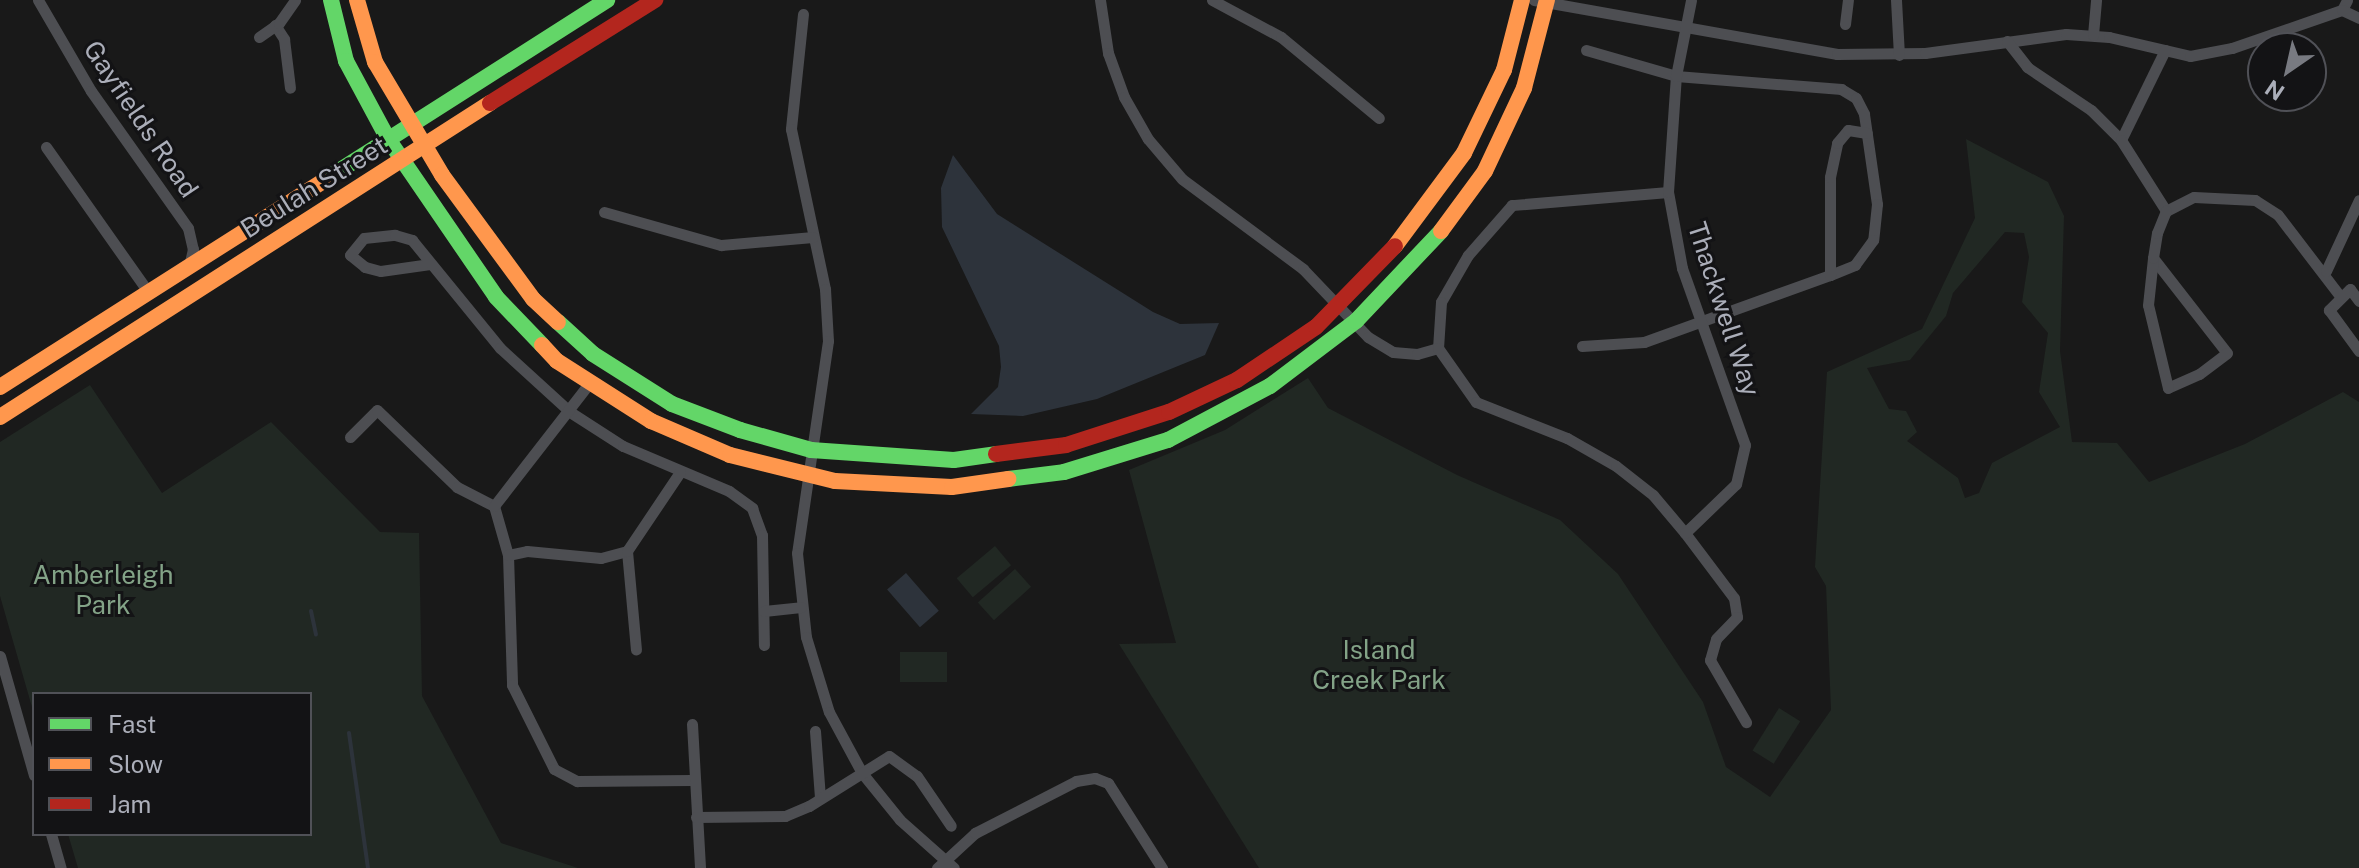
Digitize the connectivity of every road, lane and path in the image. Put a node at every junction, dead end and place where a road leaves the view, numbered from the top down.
1 (38, 0) edge
2 (295, 0) edge
3 (331, 0) edge
4 (357, 0) edge
5 (607, 0) edge
6 (655, 0) edge
7 (1100, 0) edge
8 (1212, 0) edge
9 (1522, 0) edge
10 (1691, 0) edge
11 (1848, 0) edge
12 (1896, 0) edge
13 (2096, 0) edge
14 (1543, 1) edge
15 (2345, 5) edge
16 (803, 14) dead end
17 (2359, 18) edge
18 (1845, 24) dead end
19 (275, 25) junction
20 (1686, 27) junction
21 (2093, 35) junction
22 (259, 37) dead end
23 (2007, 41) junction
24 (1586, 50) dead end
25 (2165, 50) junction
26 (1899, 55) junction
27 (1676, 76) junction
28 (290, 88) dead end
29 (1379, 118) dead end
30 (409, 125) junction
31 (1867, 133) junction
32 (388, 139) junction
33 (2121, 140) junction
34 (46, 147) dead end
35 (424, 148) junction
36 (401, 159) junction
37 (1668, 192) junction
38 (2359, 200) edge
39 (2166, 211) junction
40 (604, 212) dead end
41 (813, 237) junction
42 (2153, 258) junction
43 (430, 264) junction
44 (189, 267) junction
45 (2326, 271) junction
46 (1830, 275) junction
47 (149, 293) junction
48 (2340, 296) junction
49 (2359, 301) edge
50 (1339, 304) junction
51 (1356, 321) junction
52 (1702, 325) junction
53 (1582, 346) dead end
54 (1438, 348) junction
55 (2359, 351) edge
56 (588, 385) junction
57 (0, 387) edge
58 (570, 412) junction
59 (0, 417) edge
60 (350, 437) dead end
61 (811, 450) junction
62 (680, 472) junction
63 (809, 476) junction
64 (494, 506) junction
65 (1685, 533) junction
66 (627, 551) junction
67 (508, 555) junction
68 (801, 607) junction
69 (764, 611) junction
70 (764, 645) dead end
71 (636, 650) dead end
72 (0, 656) edge
73 (1746, 722) dead end
74 (692, 724) dead end
75 (815, 731) dead end
76 (32, 768) edge
77 (862, 773) junction
78 (692, 780) junction
79 (820, 798) junction
80 (696, 817) junction
81 (951, 826) dead end
82 (52, 836) edge
83 (945, 865) edge
84 (61, 868) edge
85 (700, 868) edge
86 (1162, 868) edge

1 - 44 street, Gayfields Road
2 - 19 street
3 - 32 street
4 - 30 street
5 - 30 street, Beulah Street
6 - 35 street, Beulah Street
7 - 50 street
8 - 29 street
9 - 50 street
10 - 20 street, Thackwell Way
11 - 18 street
12 - 26 street
13 - 21 street
14 - 20 street
14 - 51 street
15 - 17 street
15 - 25 street
16 - 41 street
19 - 22 street
19 - 28 street
20 - 26 street
20 - 27 street, Thackwell Way
21 - 23 street
21 - 25 street
23 - 26 street
23 - 33 street
24 - 27 street
25 - 33 street
27 - 31 street
27 - 37 street, Thackwell Way
30 - 32 street, Beulah Street
30 - 35 street
31 - 46 street
31 - 46 street
32 - 36 street
32 - 44 street, Beulah Street
33 - 39 street
34 - 47 street
35 - 36 street, Beulah Street
35 - 61 street
36 - 56 street
36 - 59 street, Beulah Street
37 - 52 street, Thackwell Way
37 - 54 street
38 - 45 street
39 - 42 street
39 - 45 street
40 - 41 street
41 - 61 street
42 - 42 street
43 - 43 street
43 - 58 street
44 - 47 street, Beulah Street
45 - 48 street
46 - 52 street
47 - 57 street, Beulah Street
48 - 49 street
48 - 55 street
50 - 51 street
50 - 61 street
51 - 54 street
51 - 63 street
52 - 53 street
52 - 65 street, Thackwell Way
54 - 65 street
56 - 58 street
56 - 63 street
58 - 62 street
58 - 64 street
60 - 64 street
61 - 63 street
62 - 66 street
62 - 69 street
63 - 68 street
64 - 67 street
65 - 73 street
66 - 67 street
66 - 71 street
67 - 78 street
68 - 69 street
68 - 77 street
69 - 70 street
72 - 76 street
74 - 78 street
75 - 79 street
77 - 79 street
77 - 81 street
77 - 83 street
78 - 80 street
79 - 80 street
80 - 85 street
82 - 84 street
83 - 86 street

